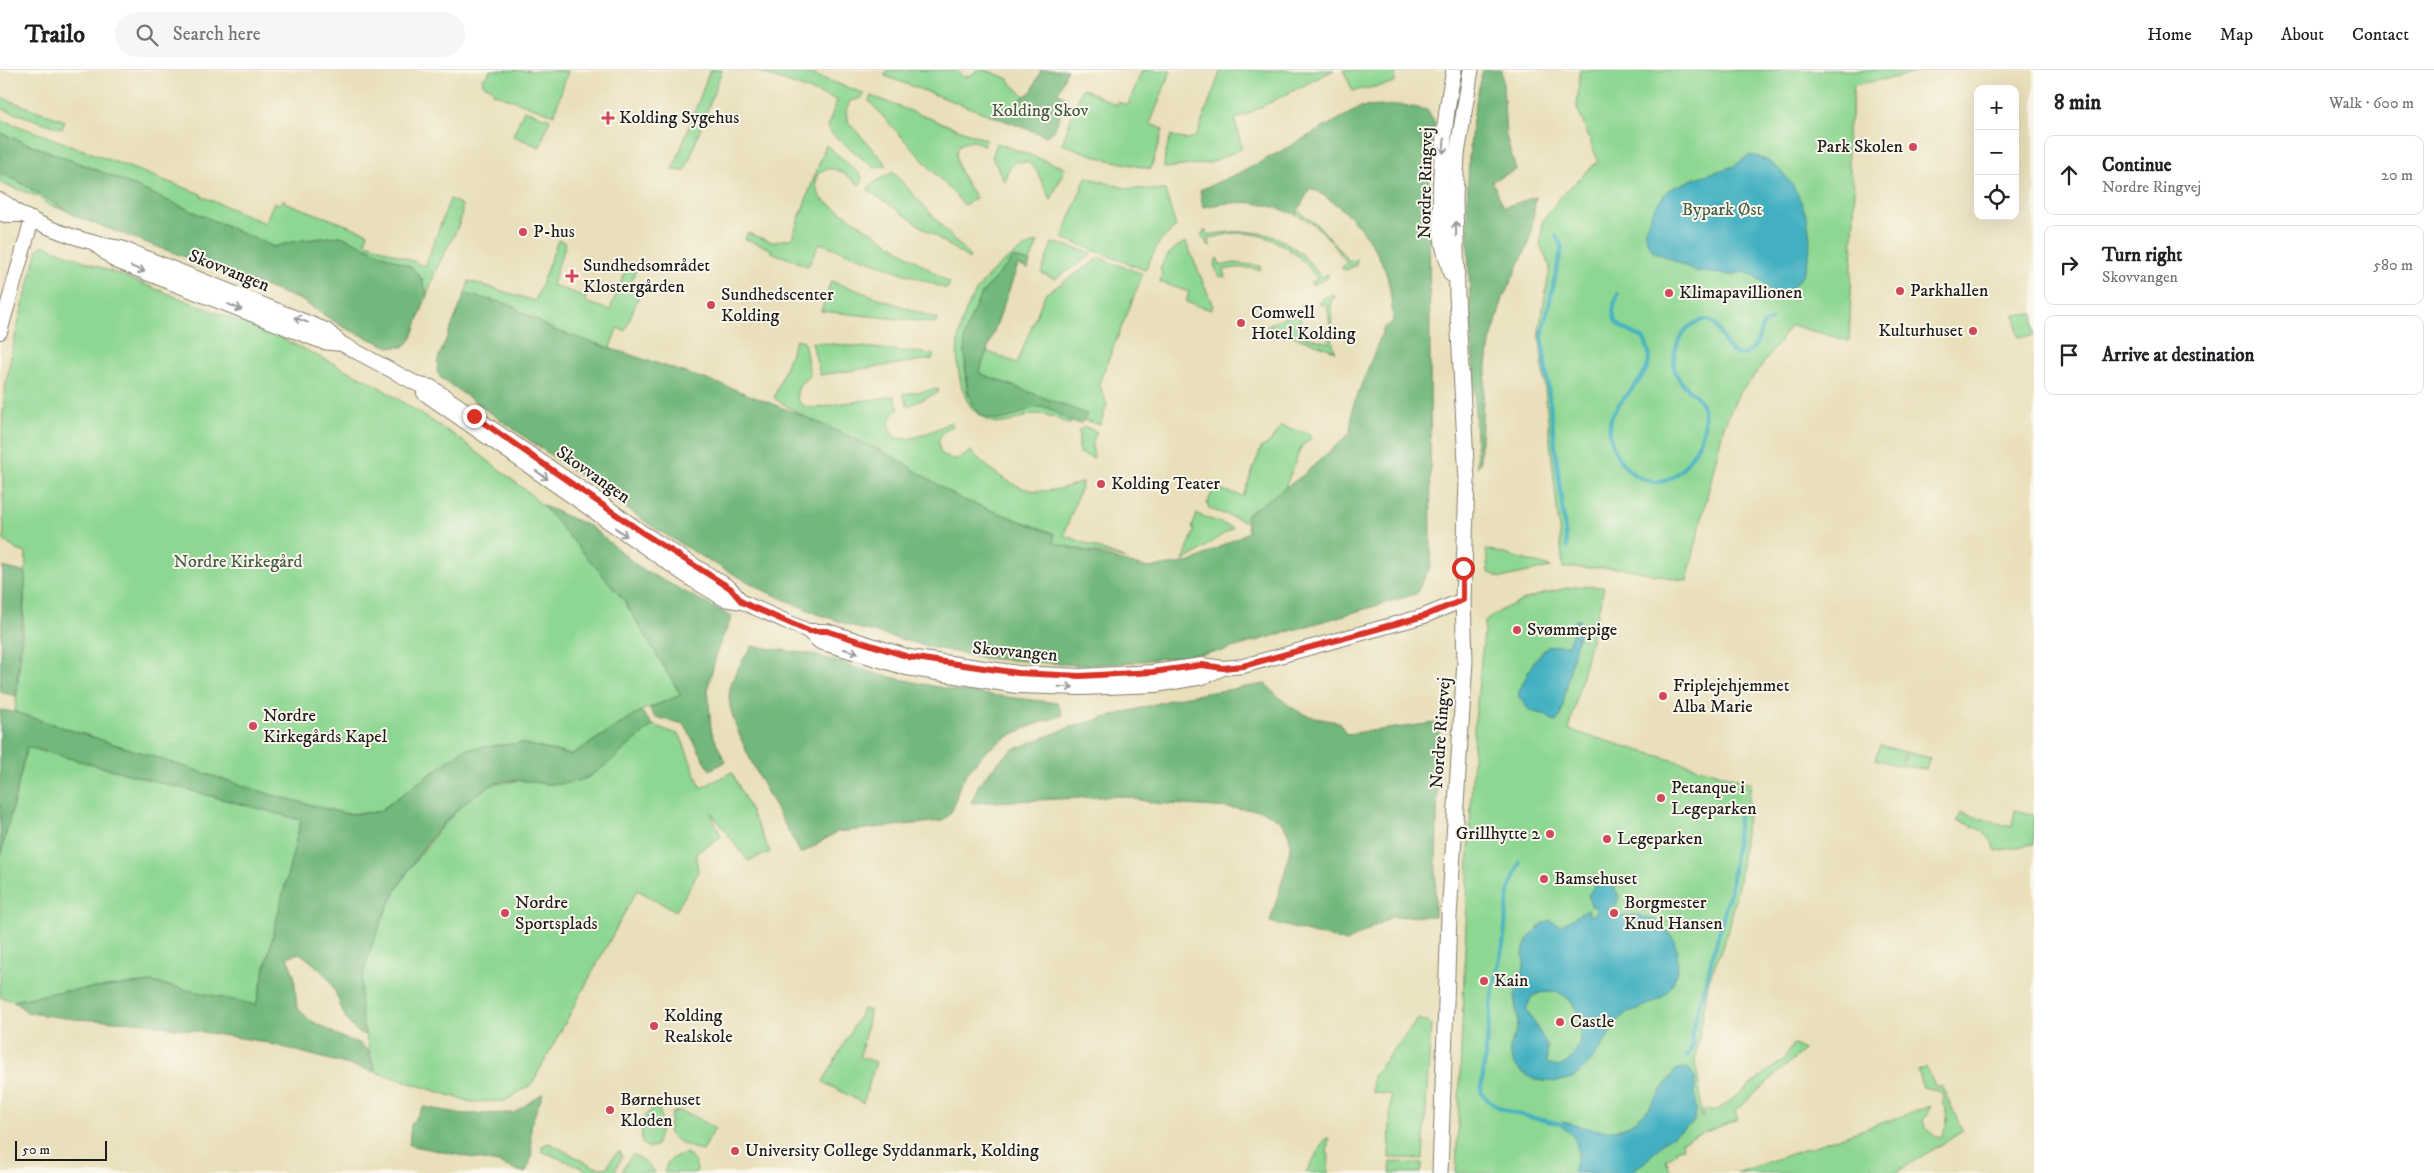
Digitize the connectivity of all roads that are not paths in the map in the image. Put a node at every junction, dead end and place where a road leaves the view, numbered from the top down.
1 (1454, 70) edge
2 (1472, 70) edge
3 (0, 200) edge
4 (0, 213) edge
5 (27, 217) junction
6 (1457, 295) junction
7 (0, 332) edge
8 (1463, 600) junction
9 (1440, 1173) edge

1 -> 6 main road, Nordre Ringvej
6 -> 2 main road, Nordre Ringvej
3 - 5 street, Skovvangen
4 - 5 street, Skovvangen
5 - 7 street
5 - 8 street, Skovvangen
6 - 8 main road, Nordre Ringvej
8 - 9 main road, Nordre Ringvej

